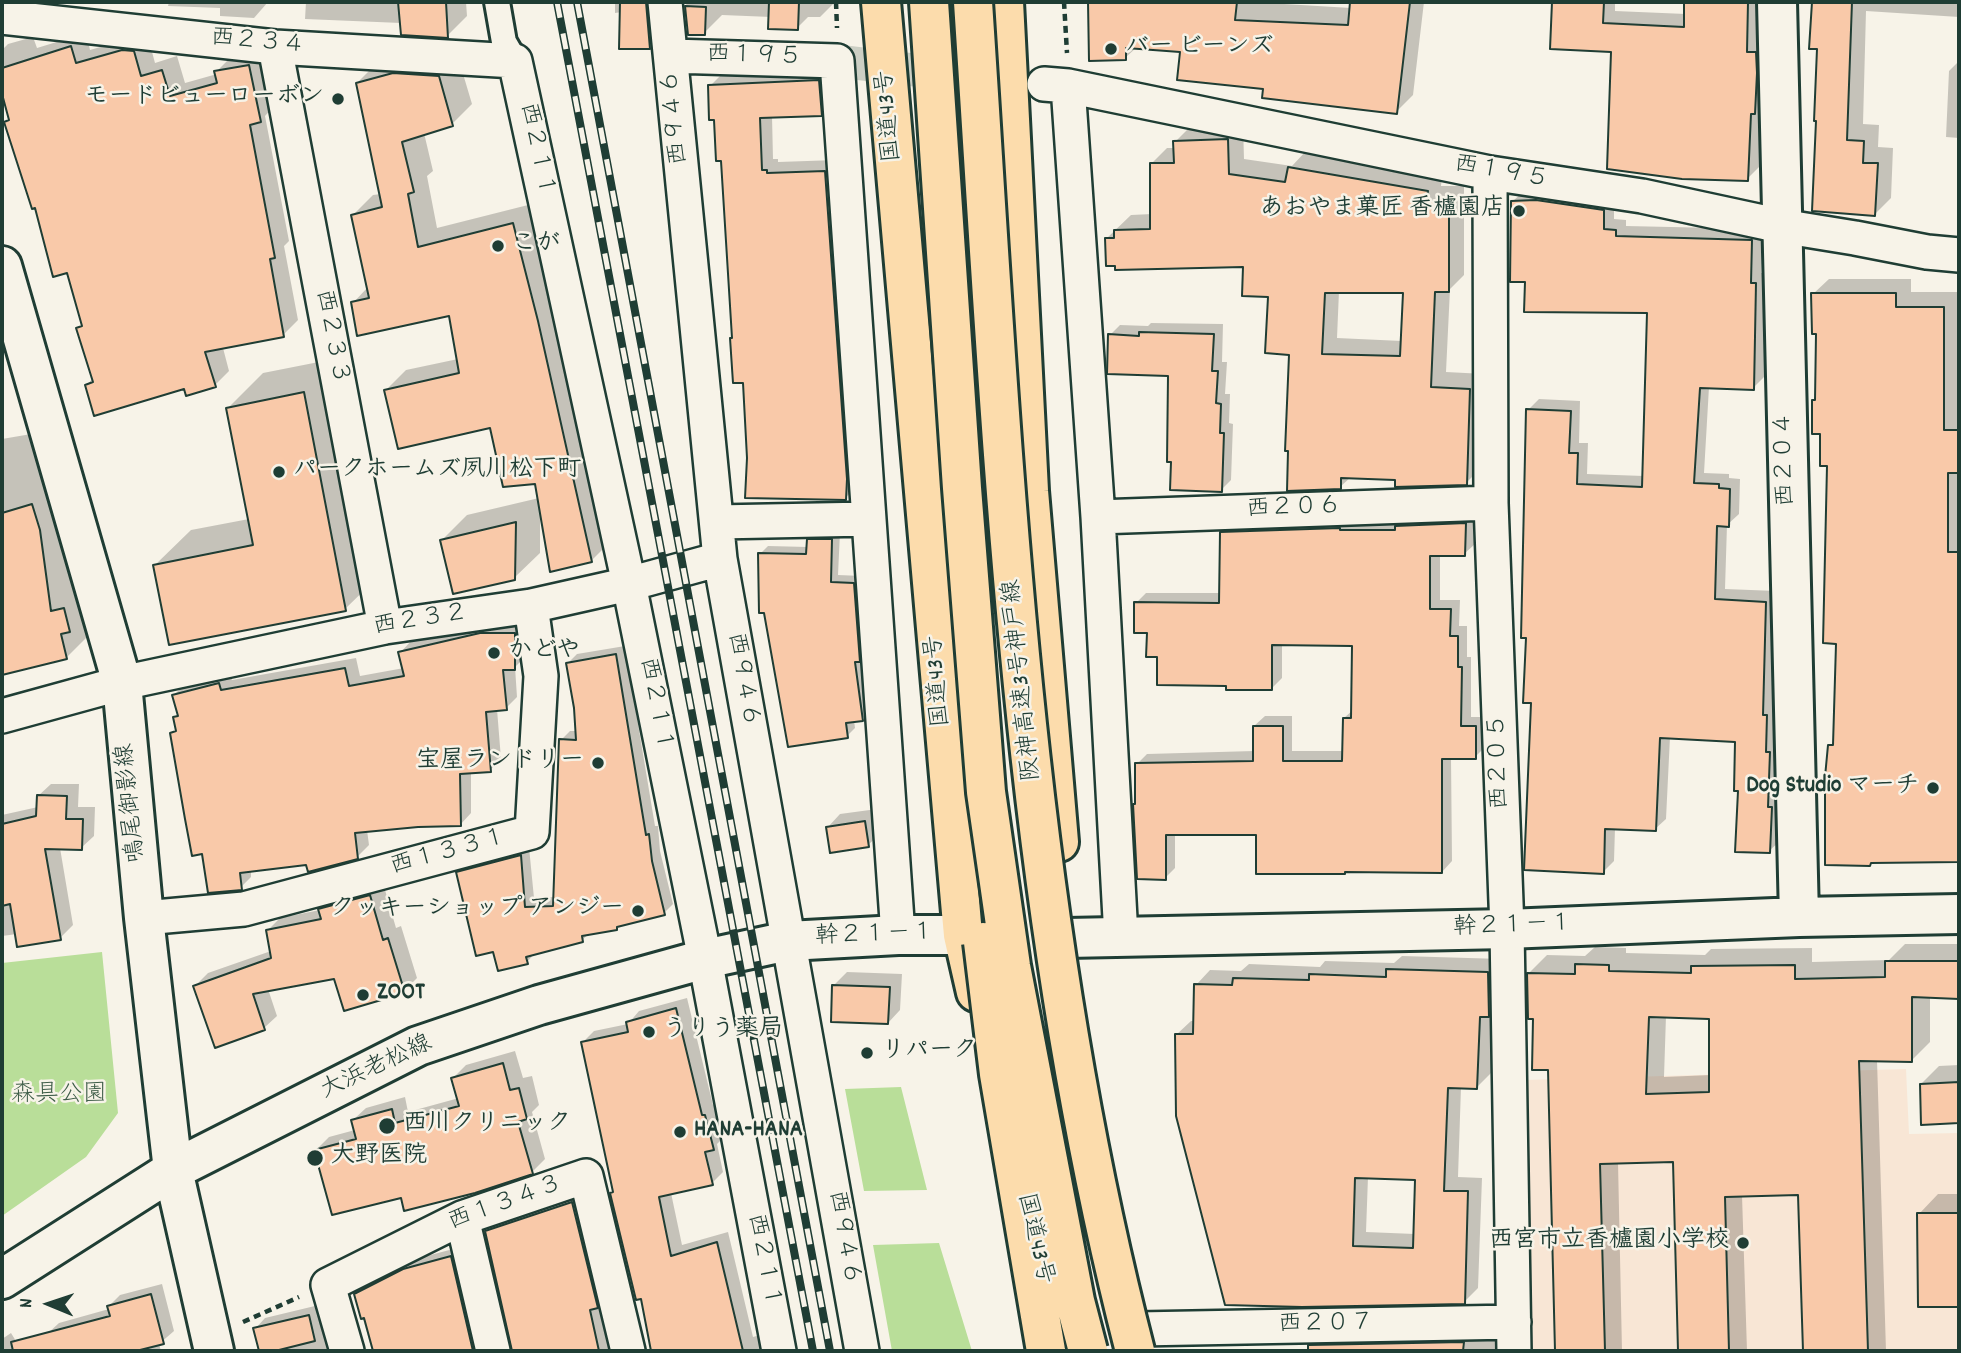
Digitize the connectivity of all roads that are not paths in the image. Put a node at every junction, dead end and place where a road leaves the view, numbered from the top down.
1 (497, 2) edge
2 (665, 2) edge
3 (881, 2) edge
4 (929, 2) edge
5 (973, 2) edge
6 (1004, 2) edge
7 (1777, 2) edge
8 (2, 16) edge
9 (275, 47) junction
10 (510, 52) junction
11 (671, 56) junction
12 (1490, 173) junction
13 (1781, 226) junction
14 (1959, 256) edge
15 (3, 275) edge
16 (962, 488) junction
17 (1491, 503) junction
18 (1098, 517) junction
19 (869, 519) junction
20 (717, 522) junction
21 (720, 559) junction
22 (629, 584) junction
23 (531, 606) junction
24 (385, 627) junction
25 (122, 683) junction
26 (2, 716) edge
27 (1959, 914) edge
28 (1799, 917) junction
29 (144, 918) junction
30 (1507, 929) junction
31 (898, 935) junction
32 (962, 935) junction
33 (1121, 937) junction
34 (1067, 938) junction
35 (788, 941) junction
36 (705, 959) junction
37 (173, 1170) junction
38 (461, 1217) junction
39 (2, 1279) edge
40 (1514, 1337) edge
41 (212, 1344) edge
42 (1139, 1344) edge
43 (347, 1351) edge
44 (493, 1351) edge
45 (628, 1351) edge
46 (779, 1351) edge
47 (862, 1351) edge
48 (1046, 1351) edge
49 (1058, 1351) edge
50 (1088, 1351) edge

1 - 10 street, 西２１１
2 - 11 street, 西９４６
3 - 32 highway, 国道43号
4 - 16 highway, 阪神高速3号神戸線, bridge
5 - 42 highway, 阪神高速3号神戸線, bridge
6 - 34 highway
7 - 13 street, 西２０４
8 - 9 street, 西２３４
9 - 10 street, 西２３４
9 - 24 street, 西２３３
10 - 22 street, 西２１１
11 - 19 street, 西１９５
11 - 20 street, 西９４６
12 - 13 street, 西１９５
12 - 17 street, 西２０５
12 - 18 street, 西１９５
13 - 14 street, 西１９５
13 - 28 street, 西２０４
15 - 25 street, 鳴尾御影線
16 - 48 highway, bridge
16 - 50 highway, 阪神高速3号神戸線, bridge
17 - 18 street, 西２０６
17 - 30 street, 西２０５
18 - 33 street
19 - 20 street
19 - 31 street
20 - 21 street, 西９４６
21 - 22 street, 西２３２
21 - 35 street, 西９４６
22 - 23 street, 西２３２
22 - 36 street, 西２１１
23 - 24 street, 西２３２
23 - 29 street, 西１３３１
24 - 25 street, 西２３２
25 - 26 street, 西２３２
25 - 29 street, 鳴尾御影線
27 - 28 street, 幹２１－１
28 - 30 street, 幹２１－１
29 - 37 street, 鳴尾御影線
30 - 33 street, 幹２１－１
30 - 40 street, 西２０５
31 - 32 street, 幹２１－１
31 - 35 street, 幹２１－１
32 - 49 highway, 国道43号
33 - 34 street, 幹２１－１
34 - 42 highway
35 - 36 street, 大浜老松線
35 - 47 street, 西９４６
36 - 37 street, 大浜老松線
36 - 46 street, 西２１１
37 - 39 street, 大浜老松線
37 - 41 street, 鳴尾御影線
38 - 43 street, 西１３４３
38 - 44 street
38 - 45 street, 西１３４３
40 - 42 street, 西２０７

